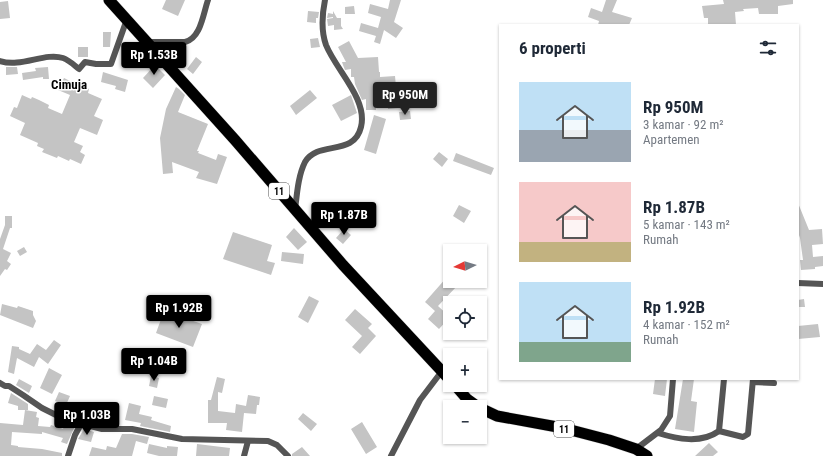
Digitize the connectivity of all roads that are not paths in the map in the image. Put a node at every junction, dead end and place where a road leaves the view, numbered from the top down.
1 (109, 0) edge
2 (208, 0) edge
3 (325, 0) edge
4 (127, 19) junction
5 (148, 42) junction
6 (0, 61) edge
7 (295, 210) junction
8 (799, 283) edge
9 (823, 284) edge
10 (442, 371) joint
11 (673, 380) edge
12 (724, 380) edge
13 (753, 380) edge
14 (774, 383) dead end
15 (0, 384) edge
16 (461, 392) edge
17 (468, 400) edge
18 (487, 412) edge
19 (81, 424) junction
20 (719, 431) junction
21 (658, 432) junction
22 (248, 441) junction
23 (636, 449) junction
24 (68, 456) edge
25 (244, 456) edge
26 (288, 456) edge
27 (390, 456) edge
28 (647, 456) edge

1 - 4 highway, 11
2 - 5 street
3 - 7 street
4 - 5 highway, 11
4 - 6 street
5 - 7 highway, 11
7 - 10 highway, 11
8 - 9 street
10 - 27 street
11 - 21 street
12 - 20 street
13 - 14 street
13 - 20 street
15 - 19 street
16 - 17 highway, 11
18 - 23 highway, 11
19 - 22 street
19 - 24 street
20 - 21 street
21 - 23 street
22 - 25 street
22 - 26 street
23 - 28 highway, 11

